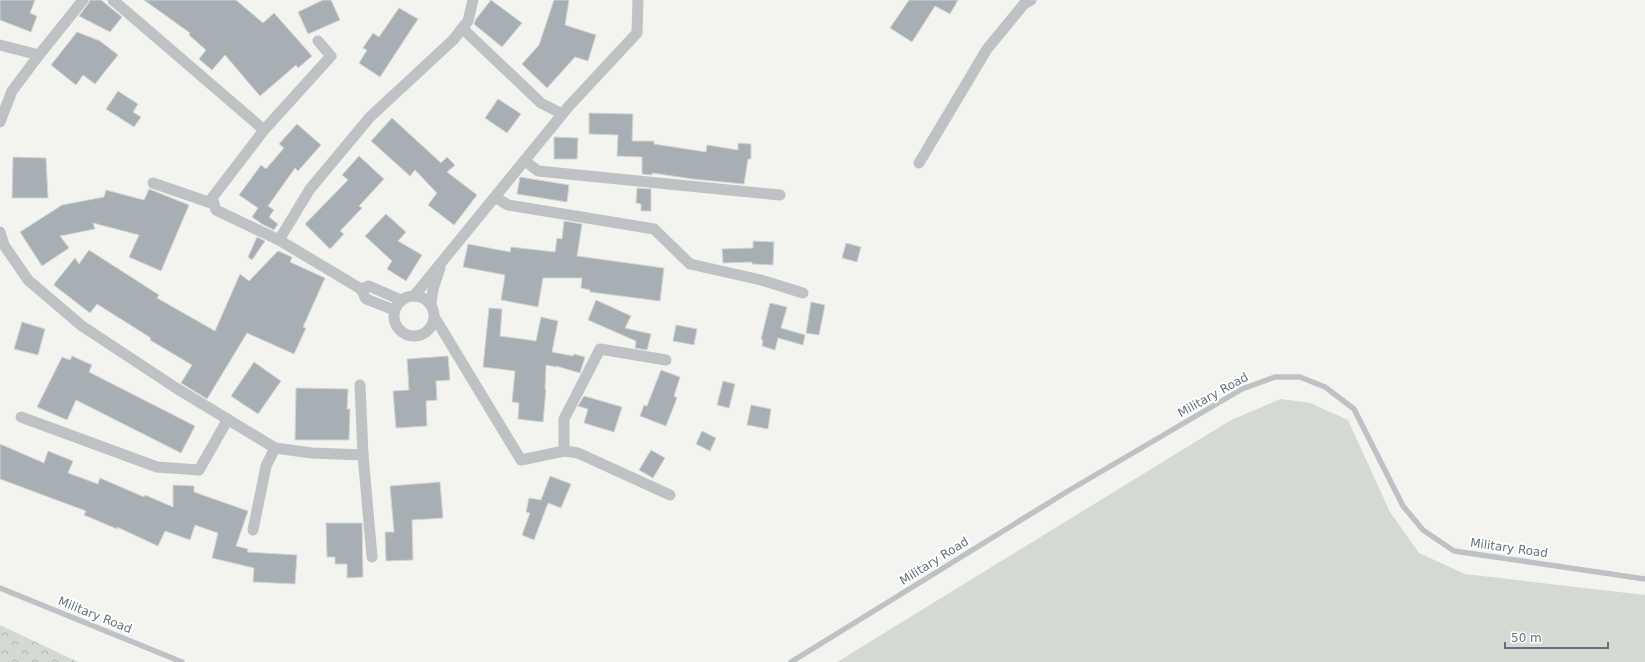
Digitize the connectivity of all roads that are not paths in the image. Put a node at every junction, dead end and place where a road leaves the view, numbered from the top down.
1 (83, 0) edge
2 (113, 0) edge
3 (472, 0) edge
4 (638, 0) edge
5 (1031, 0) edge
6 (462, 28) junction
7 (318, 41) dead end
8 (0, 45) edge
9 (38, 55) junction
10 (562, 114) junction
11 (0, 122) edge
12 (264, 130) junction
13 (525, 161) junction
14 (919, 163) dead end
15 (153, 183) dead end
16 (780, 195) dead end
17 (495, 196) junction
18 (214, 204) junction
19 (0, 232) edge
20 (279, 240) junction
21 (444, 257) junction
22 (361, 289) junction
23 (803, 293) dead end
24 (414, 296) junction
25 (401, 300) junction
26 (431, 304) junction
27 (394, 310) junction
28 (434, 318) junction
29 (666, 360) dead end
30 (360, 385) dead end
31 (21, 417) dead end
32 (228, 419) junction
33 (275, 448) junction
34 (564, 451) junction
35 (363, 455) junction
36 (670, 495) dead end
37 (253, 530) dead end
38 (372, 557) dead end
39 (1645, 579) edge
40 (0, 588) edge
41 (182, 662) edge
42 (791, 662) edge

1 - 9 street
2 - 12 street
3 - 6 street
4 - 10 street
5 - 14 street
6 - 10 street
6 - 20 street
7 - 12 street
8 - 9 street
9 - 11 street
10 - 13 street
12 - 18 street
13 - 16 street
13 - 17 street
15 - 18 street
17 - 21 street
17 - 23 street
18 - 20 street
19 - 32 street
20 - 22 street
21 - 24 street
21 - 26 street
22 - 25 street
22 - 27 street
24 - 25 street
24 - 26 street
25 - 27 street
26 - 28 street
27 - 28 street
28 - 34 street
29 - 34 street
30 - 35 street
31 - 32 street
32 - 33 street
33 - 35 street
33 - 37 street
34 - 36 street
35 - 38 street
39 - 42 lane, Military Road
40 - 41 lane, Military Road

